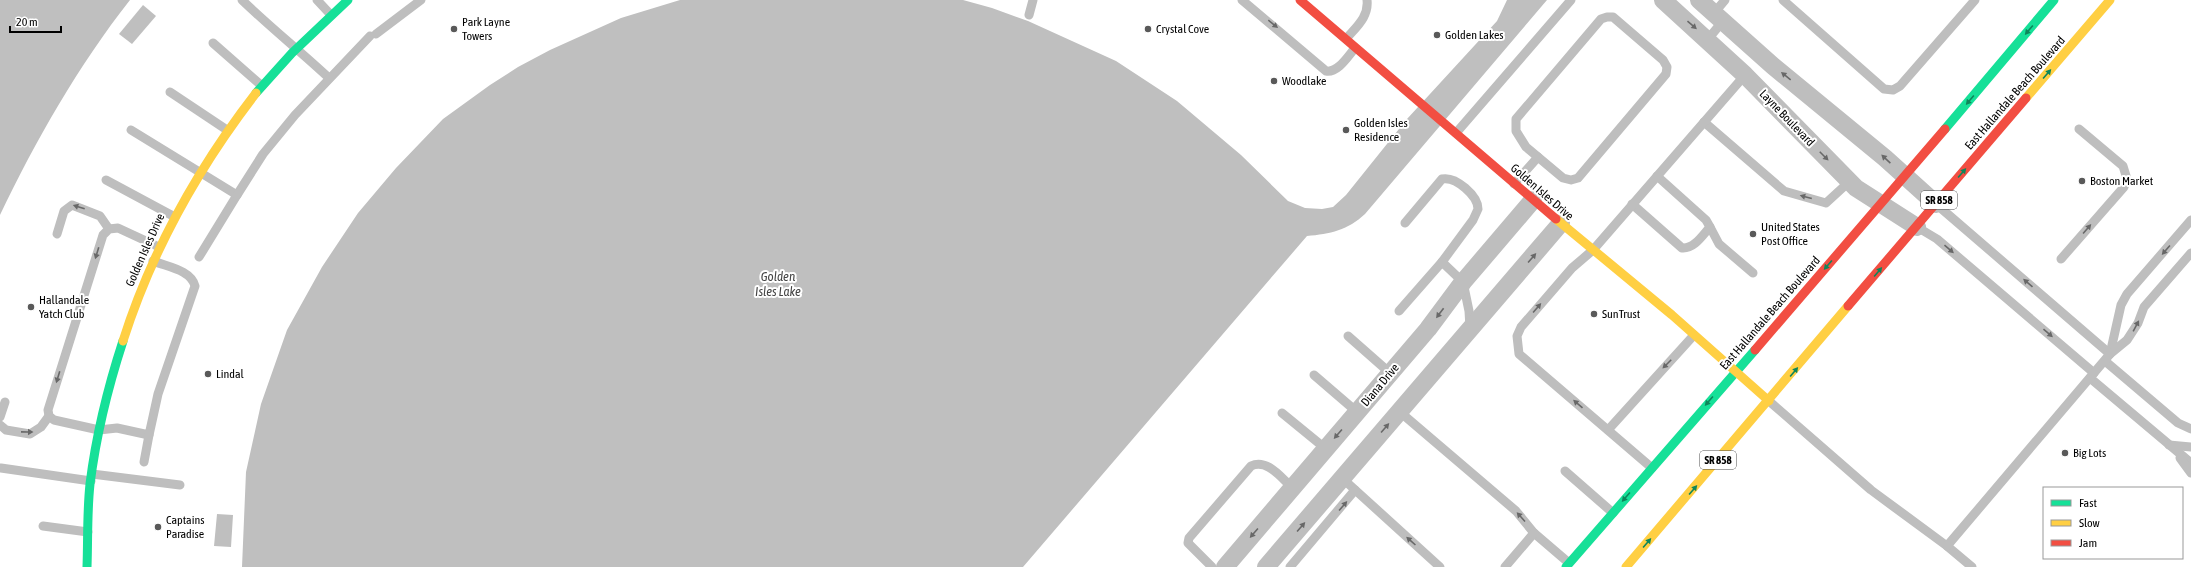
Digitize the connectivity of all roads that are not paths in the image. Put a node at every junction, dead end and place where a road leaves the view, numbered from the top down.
1 (242, 0) edge
2 (317, 0) edge
3 (348, 0) edge
4 (421, 0) edge
5 (1034, 0) edge
6 (1242, 0) edge
7 (1300, 0) edge
8 (1367, 0) edge
9 (1571, 0) edge
10 (1663, 0) edge
11 (1699, 0) edge
12 (1784, 0) edge
13 (1976, 0) edge
14 (2054, 0) edge
15 (2110, 0) edge
16 (1721, 11) edge
17 (1029, 15) dead end
18 (331, 16) junction
19 (1345, 39) junction
20 (1708, 39) junction
21 (213, 43) dead end
22 (297, 48) junction
23 (1355, 48) junction
24 (1745, 75) junction
25 (329, 78) junction
26 (262, 86) junction
27 (170, 92) dead end
28 (1704, 122) junction
29 (2079, 129) dead end
30 (131, 130) dead end
31 (227, 130) junction
32 (1456, 133) junction
33 (1538, 157) junction
34 (199, 172) junction
35 (1657, 176) junction
36 (1904, 177) junction
37 (106, 180) dead end
38 (1850, 181) junction
39 (1514, 184) junction
40 (237, 195) junction
41 (1533, 200) junction
42 (1632, 204) junction
43 (1881, 204) junction
44 (1936, 204) junction
45 (173, 216) junction
46 (2191, 220) edge
47 (1405, 223) dead end
48 (1561, 223) junction
49 (1710, 227) junction
50 (1917, 227) junction
51 (109, 229) junction
52 (57, 234) dead end
53 (158, 246) junction
54 (1593, 250) junction
55 (2191, 253) edge
56 (199, 257) dead end
57 (2061, 259) dead end
58 (152, 261) junction
59 (1442, 262) junction
60 (1754, 274) dead end
61 (1463, 282) junction
62 (1399, 311) dead end
63 (1470, 330) junction
64 (1694, 335) junction
65 (1348, 336) dead end
66 (2108, 357) junction
67 (1735, 371) junction
68 (1390, 373) junction
69 (1314, 376) dead end
70 (2092, 376) junction
71 (1769, 401) junction
72 (5, 402) dead end
73 (1357, 412) junction
74 (1400, 412) junction
75 (1282, 413) dead end
76 (49, 416) junction
77 (0, 417) edge
78 (0, 425) edge
79 (2191, 429) edge
80 (99, 430) junction
81 (1608, 430) junction
82 (149, 435) junction
83 (2169, 444) junction
84 (2191, 447) edge
85 (1326, 449) junction
86 (144, 462) dead end
87 (2191, 462) edge
88 (1, 468) edge
89 (1652, 468) junction
90 (1565, 471) dead end
91 (2191, 473) edge
92 (91, 478) junction
93 (1342, 478) junction
94 (180, 485) dead end
95 (1293, 488) junction
96 (1356, 490) junction
97 (1613, 513) junction
98 (43, 526) dead end
99 (88, 532) junction
100 (1534, 533) junction
101 (1947, 546) junction
102 (1568, 565) edge
103 (87, 567) edge
104 (1212, 567) edge
105 (1225, 567) edge
106 (1266, 567) edge
107 (1290, 567) edge
108 (1440, 567) edge
109 (1505, 567) edge
110 (1626, 567) edge
111 (1972, 567) edge

1 - 22 lane
2 - 18 lane
3 - 18 main road, Golden Isles Drive
4 - 25 lane
5 - 17 lane
6 -> 23 lane
7 - 19 main road, Golden Isles Drive
8 - 19 lane
9 - 32 lane
10 -> 20 street, Layne Boulevard
11 - 16 street
12 - 13 lane
14 -> 36 main road, East Hallandale Beach Boulevard
44 -> 15 main road, East Hallandale Beach Boulevard / SR 858
16 - 20 lane
36 -> 16 street
18 - 22 main road, Golden Isles Drive
19 - 23 main road, Golden Isles Drive
20 - 24 street, Layne Boulevard
21 - 26 lane
22 - 25 lane
22 - 26 main road, Golden Isles Drive
23 - 32 main road, Golden Isles Drive
24 - 28 lane
24 -> 38 street, Layne Boulevard
25 - 40 lane
26 - 31 main road, Golden Isles Drive
27 - 31 lane
28 - 35 lane
38 -> 28 lane
57 -> 29 lane
30 - 34 lane
31 - 34 main road, Golden Isles Drive
32 - 39 main road, Golden Isles Drive
33 - 33 lane
33 - 39 lane
34 - 40 lane
34 - 45 main road, Golden Isles Drive
35 - 42 lane
35 - 49 lane
36 - 43 main road, East Hallandale Beach Boulevard
36 - 44 street
37 - 45 lane
38 - 43 street, Layne Boulevard
39 - 41 main road, Golden Isles Drive
40 - 56 lane
41 - 48 main road, Golden Isles Drive
41 - 61 street, Diana Drive
42 - 49 lane
42 - 54 lane
43 - 50 street, Layne Boulevard
43 -> 67 main road, East Hallandale Beach Boulevard
44 - 50 main road, East Hallandale Beach Boulevard / SR 858
66 -> 44 lane
45 - 53 main road, Golden Isles Drive
46 -> 66 lane
47 - 59 lane
48 - 54 main road, Golden Isles Drive
63 -> 48 street
49 - 60 lane
50 -> 70 lane
71 -> 50 main road, East Hallandale Beach Boulevard / SR 858
51 -> 52 lane
51 - 53 lane
51 -> 76 lane
53 - 58 main road, Golden Isles Drive
54 - 64 main road, Golden Isles Drive
81 -> 54 lane
66 -> 55 lane
58 - 80 main road, Golden Isles Drive
58 - 82 lane
59 - 61 lane
59 - 62 lane
61 - 63 lane
61 -> 68 street, Diana Drive
63 - 74 street
64 - 67 main road, Golden Isles Drive
64 -> 81 lane
65 - 68 lane
66 - 70 lane
66 - 79 lane
67 - 71 main road, Golden Isles Drive
67 -> 89 main road, East Hallandale Beach Boulevard
68 - 73 street, Diana Drive
69 - 73 lane
70 - 83 lane
70 - 101 lane
71 - 101 lane
110 -> 71 main road, East Hallandale Beach Boulevard / SR 858
72 - 77 lane
73 -> 85 street, Diana Drive
93 -> 74 street
100 -> 74 lane
75 - 85 lane
78 -> 76 lane
76 - 80 lane
80 - 82 lane
80 - 92 main road, Golden Isles Drive
81 - 89 lane
82 - 86 lane
83 - 84 lane
83 - 87 lane
83 - 91 lane
85 - 95 street, Diana Drive
88 - 92 lane
89 -> 97 main road, East Hallandale Beach Boulevard
90 - 97 lane
92 - 94 lane
92 - 99 main road, Golden Isles Drive
93 - 96 lane
106 -> 93 street
95 - 104 lane
95 -> 105 street, Diana Drive
107 -> 96 lane
108 -> 96 lane
97 - 102 main road, East Hallandale Beach Boulevard
98 - 99 lane
99 - 103 main road, Golden Isles Drive
100 - 102 lane
100 - 109 lane
101 - 111 lane

